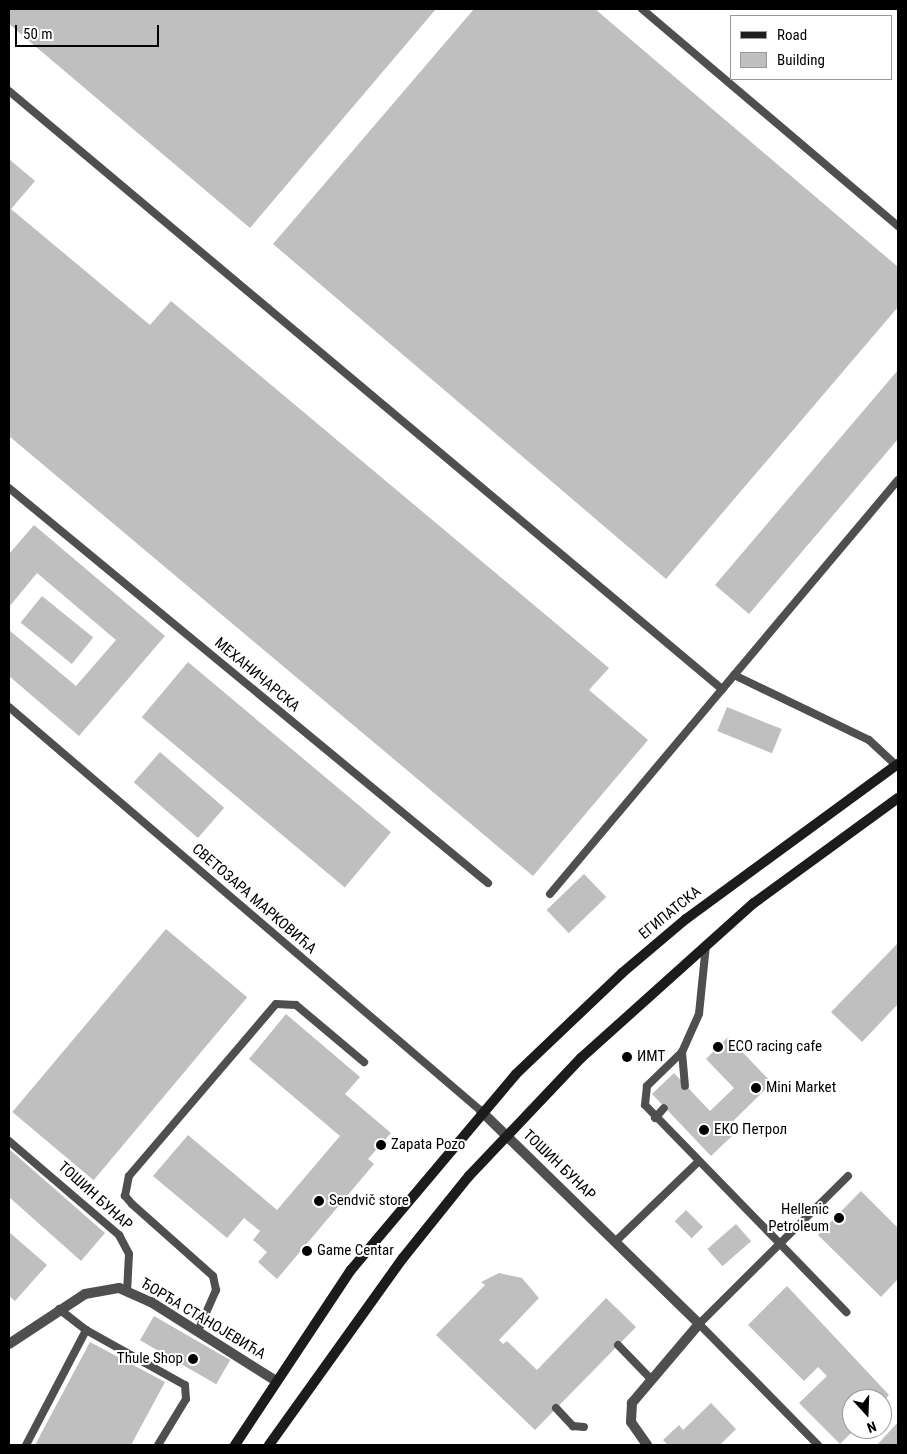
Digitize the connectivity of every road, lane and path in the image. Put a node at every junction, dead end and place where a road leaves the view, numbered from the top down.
1 (642, 9) edge
2 (9, 90) edge
3 (898, 226) edge
4 (898, 480) edge
5 (9, 488) edge
6 (734, 675) junction
7 (722, 689) junction
8 (9, 707) edge
9 (897, 765) edge
10 (898, 798) edge
11 (488, 883) dead end
12 (550, 894) dead end
13 (706, 943) junction
14 (682, 1052) junction
15 (364, 1062) dead end
16 (685, 1086) dead end
17 (664, 1108) dead end
18 (481, 1111) junction
19 (655, 1118) junction
20 (507, 1135) junction
21 (9, 1141) edge
22 (698, 1162) junction
23 (848, 1176) dead end
24 (616, 1242) junction
25 (779, 1245) junction
26 (127, 1290) junction
27 (59, 1309) junction
28 (846, 1312) dead end
29 (698, 1324) junction
30 (86, 1330) junction
31 (198, 1331) junction
32 (9, 1344) edge
33 (618, 1345) dead end
34 (650, 1378) junction
35 (276, 1380) junction
36 (556, 1408) dead end
37 (584, 1427) dead end
38 (26, 1445) edge
39 (158, 1445) edge
40 (235, 1445) edge
41 (269, 1445) edge
42 (647, 1445) edge
43 (818, 1445) edge

1 - 3 lane
2 - 7 lane
4 - 6 lane
5 - 11 lane, МЕХАНИЧАРСКА
6 - 7 lane
6 - 9 lane
7 - 12 lane
8 - 18 lane, СВЕТОЗАРА МАРКОВИЋА
9 - 18 main road, ЕГИПАТСКА
10 - 13 main road
13 - 14 lane
13 - 20 main road
14 - 16 lane
14 - 19 lane
15 - 31 lane, ТОШИН БУНАР
17 - 19 lane
18 - 20 street
18 - 35 main road
19 - 22 lane
20 - 24 street, ТОШИН БУНАР
20 - 41 main road, ТОШИН БУНАР
21 - 26 lane, ТОШИН БУНАР
22 - 24 lane
22 - 25 lane
23 - 25 lane
24 - 29 street, ТОШИН БУНАР
25 - 28 lane
25 - 29 lane
26 - 27 street, ЂОРЂА СТАНОЈЕВИЋА
26 - 31 street, ЂОРЂА СТАНОЈЕВИЋА
27 - 30 lane
27 - 32 street, ЂОРЂА СТАНОЈЕВИЋА
29 - 34 street
29 - 43 lane, ТОШИН БУНАР
30 - 38 lane
30 - 39 lane
31 - 35 street, ЂОРЂА СТАНОЈЕВИЋА
33 - 34 lane
34 - 42 street
35 - 40 main road
36 - 37 lane

